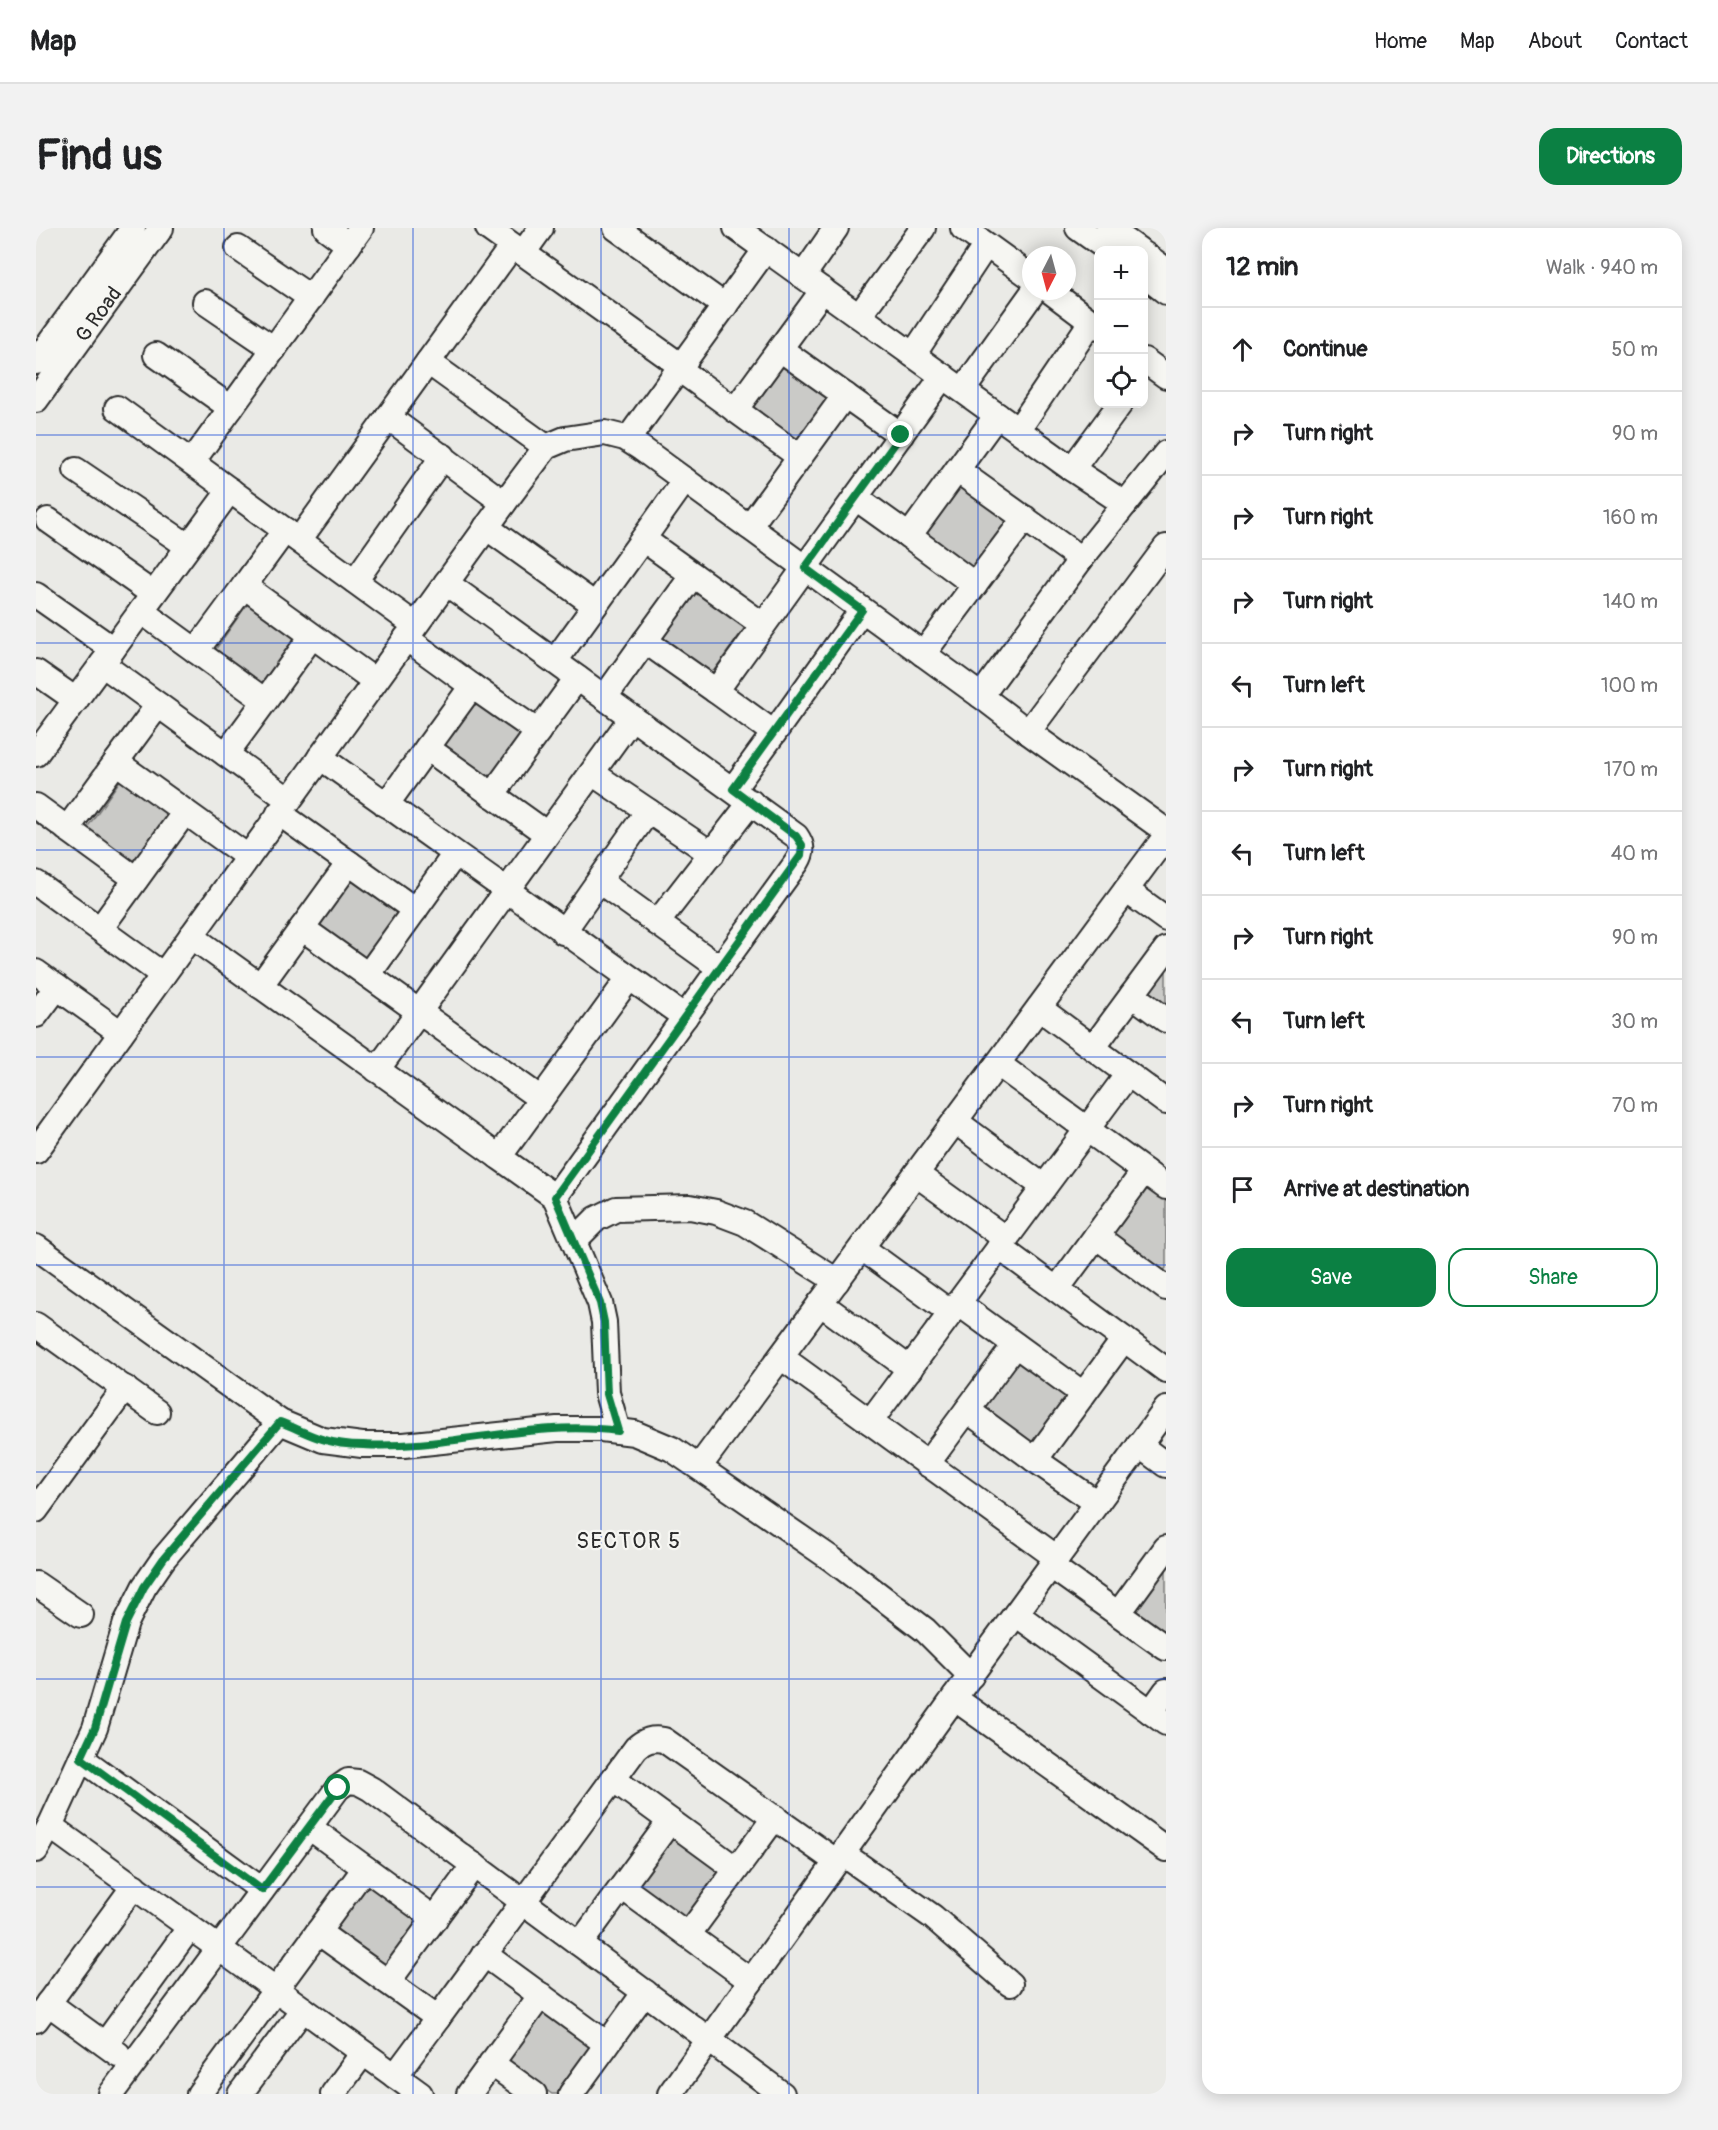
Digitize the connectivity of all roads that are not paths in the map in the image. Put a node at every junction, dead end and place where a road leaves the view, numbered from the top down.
1 (134, 228) edge
2 (161, 228) edge
3 (326, 228) edge
4 (488, 228) edge
5 (541, 228) edge
6 (616, 228) edge
7 (836, 228) edge
8 (923, 228) edge
9 (963, 228) edge
10 (1078, 228) edge
11 (1108, 228) edge
12 (355, 236) edge
13 (753, 236) edge
14 (986, 245) junction
15 (1103, 246) edge
16 (1133, 246) edge
17 (238, 248) dead end
18 (517, 249) junction
19 (1148, 261) edge
20 (1022, 271) edge
21 (803, 276) junction
22 (1148, 277) edge
23 (1165, 284) edge
24 (823, 290) junction
25 (311, 298) junction
26 (1028, 300) edge
27 (1062, 300) edge
28 (205, 302) dead end
29 (725, 306) junction
30 (859, 316) junction
31 (1094, 323) edge
32 (1094, 325) edge
33 (274, 349) junction
34 (780, 349) junction
35 (156, 355) dead end
36 (913, 355) junction
37 (36, 362) edge
38 (428, 362) junction
39 (680, 368) junction
40 (943, 376) junction
41 (963, 390) junction
42 (845, 395) junction
43 (36, 400) edge
44 (117, 408) dead end
45 (231, 408) junction
46 (1117, 408) edge
47 (735, 410) junction
48 (997, 415) junction
49 (388, 417) junction
50 (1018, 430) junction
51 (901, 435) junction
52 (628, 439) junction
53 (546, 447) junction
54 (1166, 453) edge
55 (443, 456) junction
56 (801, 457) junction
57 (192, 462) junction
58 (1072, 469) junction
59 (76, 470) dead end
60 (957, 470) junction
61 (685, 480) junction
62 (230, 490) junction
63 (856, 498) junction
64 (504, 503) junction
65 (1125, 504) junction
66 (1025, 518) junction
67 (48, 520) dead end
68 (486, 527) junction
69 (749, 527) junction
70 (292, 535) junction
71 (909, 536) junction
72 (643, 539) junction
73 (188, 546) junction
74 (1166, 547) edge
75 (1081, 559) junction
76 (805, 568) junction
77 (693, 575) junction
78 (355, 581) junction
79 (446, 583) junction
80 (975, 585) junction
81 (244, 586) junction
82 (36, 595) edge
83 (147, 603) junction
84 (595, 605) junction
85 (862, 610) junction
86 (763, 626) junction
87 (411, 631) junction
88 (312, 636) junction
89 (645, 641) junction
90 (196, 651) junction
91 (923, 654) junction
92 (107, 657) junction
93 (555, 662) junction
94 (36, 672) edge
95 (577, 678) junction
96 (375, 681) junction
97 (472, 686) junction
98 (716, 691) junction
99 (981, 696) junction
100 (604, 697) junction
101 (76, 700) junction
102 (265, 701) junction
103 (158, 705) junction
104 (632, 717) junction
105 (538, 732) junction
106 (1028, 732) junction
107 (774, 733) junction
108 (427, 748) junction
109 (36, 754) edge
110 (226, 754) junction
111 (320, 757) junction
112 (116, 762) junction
113 (591, 773) junction
114 (492, 795) junction
115 (742, 796) junction
116 (386, 805) junction
117 (36, 806) edge
118 (284, 806) junction
119 (648, 811) junction
120 (185, 812) junction
121 (68, 829) junction
122 (1166, 831) edge
123 (547, 834) junction
124 (1166, 836) edge
125 (455, 854) junction
126 (712, 854) junction
127 (248, 857) junction
128 (349, 863) junction
129 (136, 879) junction
130 (599, 881) junction
131 (36, 883) edge
132 (1126, 890) junction
133 (506, 891) junction
134 (415, 910) junction
135 (1166, 919) edge
136 (657, 923) junction
137 (302, 928) junction
138 (100, 929) junction
139 (563, 932) junction
140 (191, 936) junction
141 (1166, 949) edge
142 (720, 969) junction
143 (36, 972) edge
144 (163, 975) junction
145 (368, 975) junction
146 (628, 978) junction
147 (260, 986) junction
148 (57, 987) junction
149 (1132, 995) junction
150 (1038, 1008) junction
151 (419, 1012) junction
152 (36, 1015) edge
153 (685, 1017) junction
154 (1166, 1020) edge
155 (121, 1033) junction
156 (1093, 1048) junction
157 (998, 1064) junction
158 (377, 1070) junction
159 (1128, 1074) junction
160 (541, 1099) junction
161 (1166, 1102) edge
162 (955, 1121) junction
163 (1087, 1129) junction
164 (36, 1151) edge
165 (499, 1157) junction
166 (1144, 1171) junction
167 (916, 1174) junction
168 (1044, 1187) junction
169 (1166, 1187) edge
170 (555, 1197) junction
171 (1096, 1236) junction
172 (574, 1241) junction
173 (1003, 1243) junction
174 (36, 1247) edge
175 (862, 1248) junction
176 (837, 1281) junction
177 (1164, 1283) edge
178 (1057, 1289) junction
179 (820, 1303) junction
180 (955, 1308) junction
181 (36, 1325) edge
182 (1124, 1339) junction
183 (1015, 1345) junction
184 (781, 1357) junction
185 (910, 1369) junction
186 (1166, 1370) edge
187 (125, 1388) junction
188 (1083, 1394) junction
189 (1166, 1409) edge
190 (967, 1410) junction
191 (158, 1412) dead end
192 (280, 1422) junction
193 (870, 1422) junction
194 (618, 1431) junction
195 (1139, 1445) junction
196 (1035, 1460) junction
197 (927, 1464) junction
198 (1166, 1465) edge
199 (699, 1467) junction
200 (1097, 1503) junction
201 (36, 1510) edge
202 (1166, 1548) edge
203 (1054, 1562) junction
204 (36, 1584) edge
205 (1016, 1614) junction
206 (1118, 1614) junction
207 (81, 1615) dead end
208 (1166, 1648) edge
209 (971, 1676) junction
210 (1166, 1691) edge
211 (954, 1698) junction
212 (1158, 1718) edge
213 (81, 1758) junction
214 (613, 1779) junction
215 (775, 1816) junction
216 (670, 1821) junction
217 (50, 1826) junction
218 (309, 1827) junction
219 (1166, 1849) edge
220 (36, 1850) edge
221 (840, 1858) junction
222 (474, 1865) junction
223 (365, 1868) junction
224 (736, 1869) junction
225 (134, 1886) junction
226 (622, 1887) junction
227 (262, 1890) junction
228 (523, 1902) junction
229 (435, 1918) junction
230 (190, 1927) junction
231 (318, 1932) junction
232 (688, 1935) junction
233 (580, 1944) junction
234 (219, 1948) junction
235 (484, 1954) junction
236 (751, 1981) junction
237 (388, 1982) junction
238 (1010, 1984) dead end
239 (276, 1990) junction
240 (645, 1992) junction
241 (541, 1995) junction
242 (303, 2009) junction
243 (42, 2012) edge
244 (438, 2018) junction
245 (709, 2040) junction
246 (608, 2043) junction
247 (105, 2044) junction
248 (363, 2052) junction
249 (491, 2063) junction
250 (132, 2064) junction
251 (395, 2076) junction
252 (111, 2094) edge
253 (199, 2094) edge
254 (240, 2094) edge
255 (333, 2094) edge
256 (420, 2094) edge
257 (468, 2094) edge
258 (534, 2094) edge
259 (571, 2094) edge
260 (670, 2094) edge
261 (782, 2094) edge

1 - 37 street, G Road
2 - 43 street, G Road
3 - 12 street
4 - 18 street
5 - 18 street
6 - 29 street
7 - 21 street
8 - 30 street
9 - 14 street
10 - 15 street
11 - 16 street
12 - 25 street
13 - 21 street
13 - 29 street
14 - 20 street
14 - 36 street
17 - 25 street
18 - 38 street
18 - 39 street
19 - 23 street
21 - 24 street
22 - 23 street
24 - 30 street
24 - 34 street
25 - 33 street
26 - 41 street
27 - 31 street
28 - 33 street
29 - 39 street
30 - 36 street
32 - 50 street
33 - 45 street
34 - 42 street
34 - 47 street
35 - 45 street
36 - 40 street
38 - 49 street
38 - 53 street
39 - 47 street
39 - 52 street
40 - 41 street
40 - 51 street
41 - 48 street
42 - 51 street
42 - 56 street
44 - 57 street
45 - 57 street
46 - 58 street
47 - 56 street
48 - 50 street
48 - 60 street
49 - 55 street
49 - 70 street
50 - 58 street
51 - 63 street
52 - 53 street
52 - 61 street
53 - 64 street
54 - 65 street
55 - 64 street
55 - 78 street
56 - 69 street
57 - 62 street
58 - 65 street
59 - 73 street
60 - 66 street
60 - 71 street
61 - 69 street
61 - 72 street
62 - 70 street
62 - 73 street
63 - 71 street
63 - 76 street
64 - 68 street
65 - 75 street
66 - 75 street
66 - 80 street
67 - 83 street
68 - 79 street
68 - 84 street
69 - 76 street
70 - 78 street
70 - 81 street
71 - 80 street
72 - 77 street
72 - 84 street
73 - 83 street
74 - 106 street
75 - 99 street
76 - 85 street
76 - 86 street
77 - 86 street
77 - 89 street
78 - 87 street
79 - 87 street
79 - 93 street
80 - 91 street
81 - 88 street
81 - 90 street
82 - 92 street
83 - 90 street
83 - 92 street
84 - 93 street
85 - 91 street
85 - 107 street
86 - 98 street
87 - 96 street
87 - 97 street
88 - 96 street
88 - 102 street
89 - 98 street
89 - 100 street
90 - 102 street
91 - 99 street
92 - 101 street
92 - 103 street
93 - 95 street
94 - 101 street
95 - 100 street
95 - 105 street
96 - 111 street
97 - 105 street
97 - 108 street
98 - 107 street
99 - 106 street
100 - 104 street
101 - 109 street
102 - 110 street
103 - 110 street
103 - 112 street
104 - 113 street
104 - 115 street
105 - 114 street
106 - 122 street
107 - 115 street
108 - 114 street
108 - 116 street
110 - 118 street
111 - 116 street
111 - 118 street
112 - 120 street
112 - 121 street
113 - 119 street
113 - 123 street
114 - 123 street
115 - 126 street
115 - 142 street
116 - 125 street
117 - 121 street
118 - 127 street
118 - 128 street
119 - 126 street
119 - 130 street
120 - 127 street
120 - 129 street
121 - 129 street
123 - 133 street
124 - 132 street
125 - 133 street
125 - 134 street
126 - 136 street
127 - 140 street
128 - 134 street
128 - 137 street
129 - 138 street
130 - 136 street
130 - 139 street
131 - 138 street
132 - 135 street
132 - 150 street
133 - 139 street
133 - 151 street
134 - 145 street
136 - 142 street
137 - 145 street
137 - 147 street
138 - 144 street
139 - 146 street
140 - 144 street
140 - 147 street
141 - 149 street
142 - 153 street
143 - 148 street
144 - 155 street
145 - 151 street
146 - 153 street
146 - 160 street
147 - 158 street
148 - 152 street
148 - 155 street
149 - 154 street
149 - 156 street
150 - 156 street
150 - 157 street
151 - 158 street
151 - 160 street
153 - 170 street
155 - 164 street
156 - 159 street
157 - 162 street
157 - 163 street
158 - 165 street
159 - 161 street
159 - 163 street
160 - 165 street
162 - 167 street
162 - 168 street
163 - 166 street
163 - 168 street
165 - 170 street
166 - 169 street
166 - 171 street
167 - 173 street
167 - 175 street
168 - 173 street
170 - 172 street
171 - 177 street
171 - 178 street
172 - 176 street
172 - 194 street
173 - 178 street
173 - 180 street
174 - 192 street
175 - 176 street
175 - 180 street
176 - 179 street
178 - 182 street
179 - 184 street
179 - 185 street
180 - 183 street
180 - 185 street
181 - 187 street
182 - 186 street
182 - 188 street
183 - 188 street
183 - 190 street
184 - 193 street
184 - 199 street
185 - 193 street
187 - 191 street
187 - 201 street
188 - 196 street
189 - 195 street
190 - 196 street
190 - 197 street
192 - 194 street
192 - 213 street
193 - 197 street
194 - 199 street
195 - 198 street
195 - 200 street
196 - 200 street
197 - 203 street
199 - 209 street
200 - 203 street
202 - 206 street
203 - 205 street
203 - 206 street
204 - 207 street
205 - 209 street
205 - 212 street
206 - 208 street
209 - 211 street
210 - 212 street
211 - 219 street
211 - 221 street
213 - 217 street
213 - 227 street
214 - 215 street
214 - 216 street
214 - 228 street
215 - 221 street
215 - 224 street
216 - 224 street
216 - 226 street
217 - 220 street
217 - 225 street
218 - 222 street
218 - 223 street
218 - 227 street
221 - 236 street
221 - 238 street
222 - 228 street
222 - 229 street
223 - 229 street
223 - 231 street
224 - 232 street
225 - 230 street
225 - 243 street
226 - 232 street
226 - 233 street
227 - 234 street
228 - 233 street
228 - 235 street
229 - 237 street
230 - 234 street
230 - 247 street
231 - 237 street
231 - 239 street
232 - 236 street
233 - 240 street
234 - 239 street
234 - 250 street
235 - 241 street
235 - 244 street
236 - 245 street
237 - 244 street
239 - 242 street
239 - 253 street
240 - 245 street
240 - 246 street
241 - 246 street
241 - 249 street
242 - 248 street
242 - 254 street
243 - 247 street
244 - 251 street
245 - 260 street
245 - 261 street
246 - 259 street
247 - 250 street
248 - 251 street
248 - 255 street
249 - 257 street
249 - 258 street
250 - 252 street
251 - 256 street

